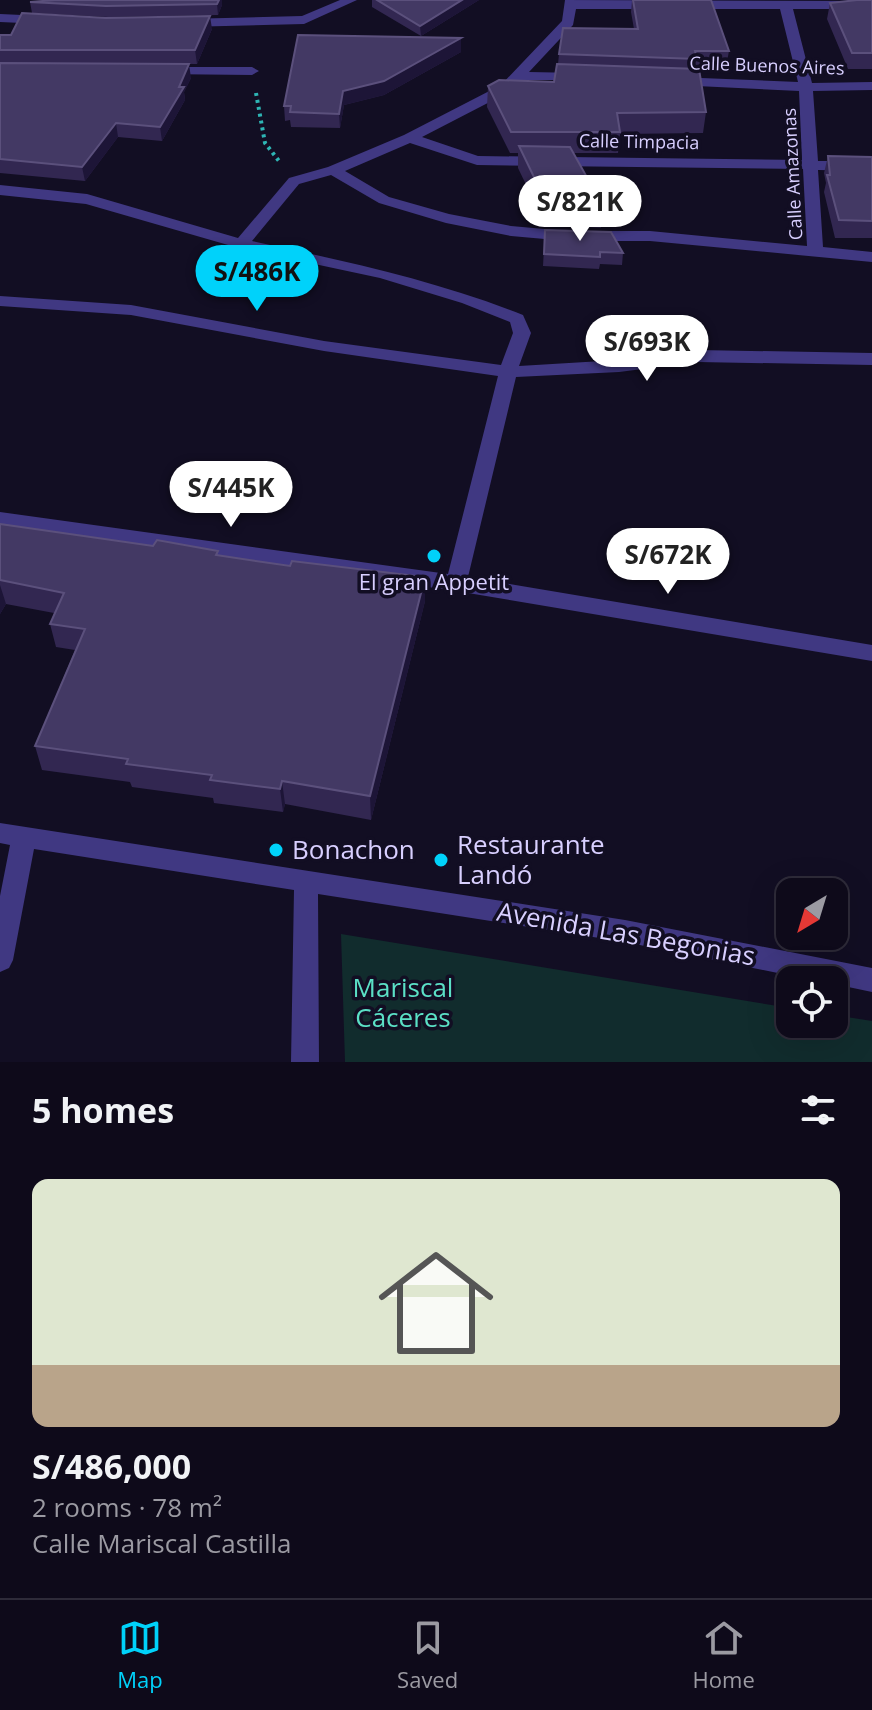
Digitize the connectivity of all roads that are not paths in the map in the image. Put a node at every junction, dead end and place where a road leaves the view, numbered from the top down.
1 (351, 0) edge
2 (571, 2) edge
3 (786, 3) edge
4 (872, 5) edge
5 (0, 18) edge
6 (63, 21) edge
7 (171, 23) edge
8 (142, 70) edge
9 (252, 71) road end
10 (518, 76) junction
11 (590, 77) edge
12 (666, 80) edge
13 (872, 86) edge
14 (806, 87) junction
15 (409, 138) junction
16 (812, 164) junction
17 (872, 166) edge
18 (333, 170) junction
19 (0, 190) edge
20 (241, 244) junction
21 (815, 252) junction
22 (872, 257) edge
23 (0, 301) edge
24 (872, 359) edge
25 (508, 372) junction
26 (0, 519) edge
27 (456, 583) junction
28 (872, 653) edge
29 (12, 835) edge
30 (306, 881) junction
31 (0, 960) edge
32 (872, 980) edge
33 (305, 1062) edge

1 - 7 street
2 - 3 street
2 - 10 street
3 - 4 street
3 - 14 street, Calle Amazonas
5 - 6 street
8 - 9 street
10 - 11 street
10 - 15 street
12 - 14 street, Calle Buenos Aires
13 - 14 street, Calle Buenos Aires
14 - 16 street, Calle Amazonas
15 - 16 street, Calle Timpacia
15 - 18 street
16 - 17 street, Calle Timpacia
16 - 21 street, Calle Amazonas
18 - 20 street
18 - 21 street
19 - 20 street
20 - 25 street
21 - 22 street
23 - 25 street
24 - 25 street
25 - 27 street
26 - 27 street
27 - 28 street
29 - 30 street, Avenida Las Begonias
29 - 31 street
30 - 32 street, Avenida Las Begonias
30 - 33 street

